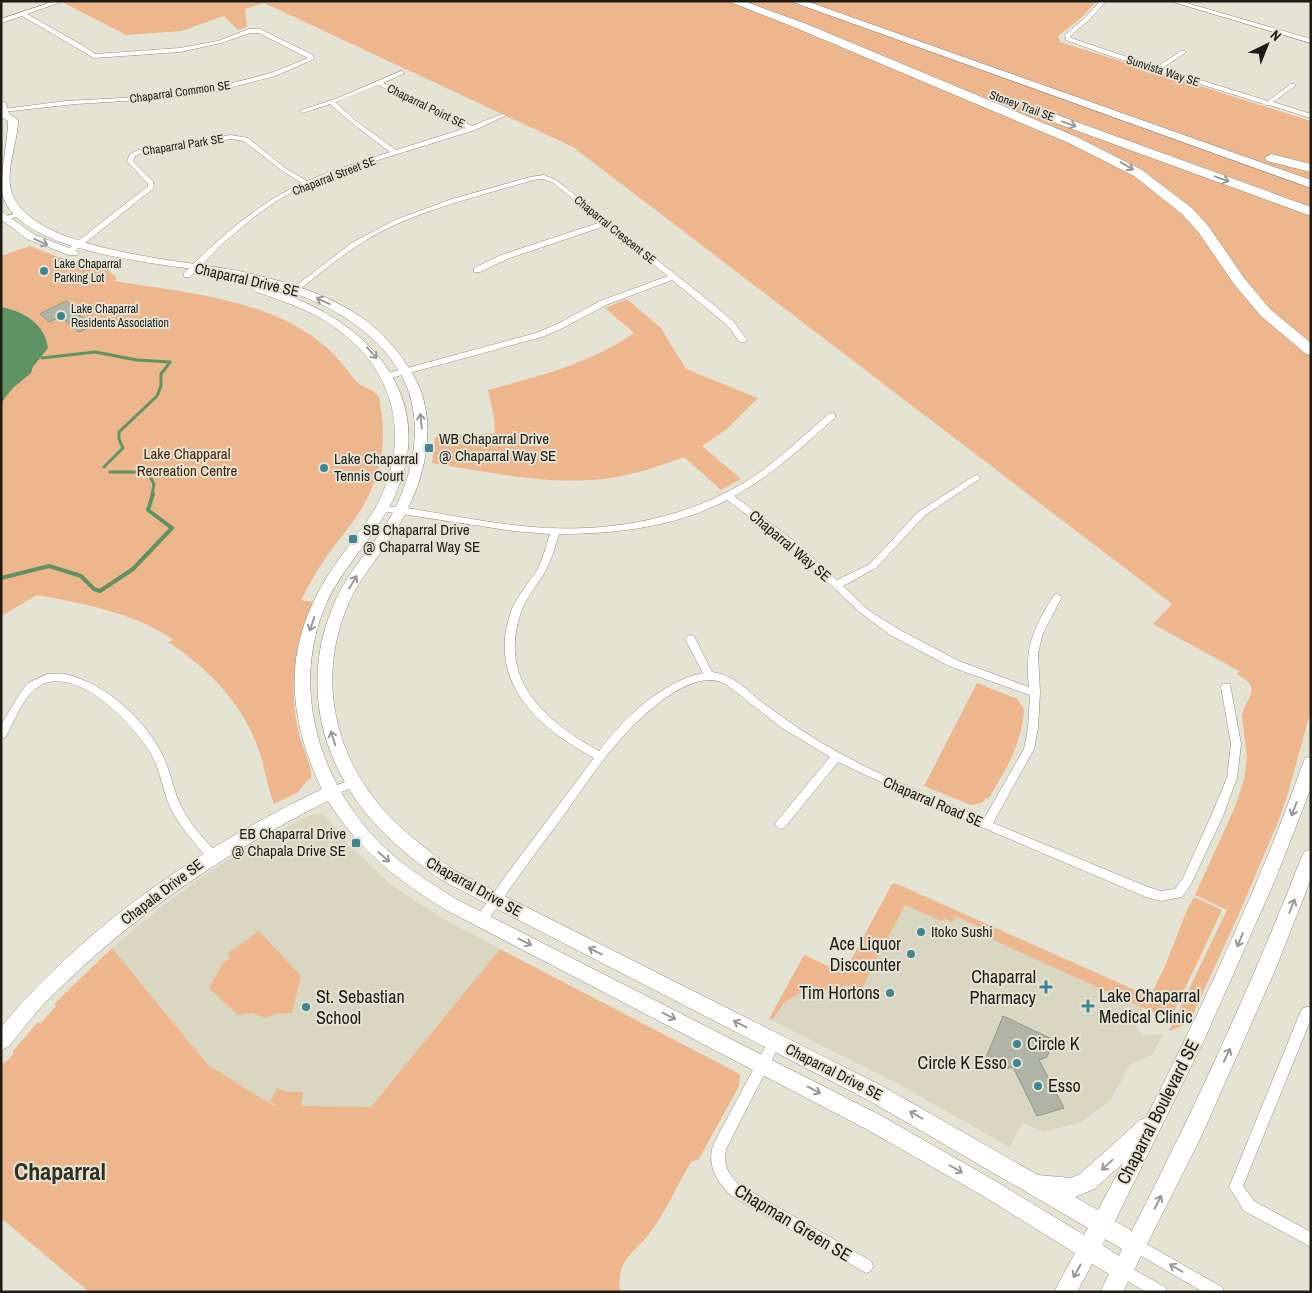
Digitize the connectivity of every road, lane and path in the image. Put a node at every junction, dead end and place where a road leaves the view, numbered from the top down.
1 (61, 1) edge
2 (733, 1) edge
3 (795, 1) edge
4 (1103, 1) edge
5 (1173, 1) edge
6 (23, 14) junction
7 (1, 22) edge
8 (793, 23) junction
9 (1311, 42) edge
10 (1183, 52) dead end
11 (1157, 69) junction
12 (401, 73) dead end
13 (379, 83) junction
14 (1293, 85) dead end
15 (331, 102) junction
16 (1267, 104) junction
17 (302, 111) dead end
18 (3, 112) edge
19 (504, 115) dead end
20 (1311, 116) edge
21 (473, 129) junction
22 (396, 153) junction
23 (3, 160) edge
24 (1311, 168) edge
25 (308, 184) junction
26 (1311, 184) edge
27 (1311, 212) edge
28 (20, 214) junction
29 (1192, 217) junction
30 (3, 218) edge
31 (606, 223) junction
32 (73, 248) junction
33 (477, 270) dead end
34 (191, 271) junction
35 (674, 277) junction
36 (290, 294) junction
37 (743, 340) dead end
38 (1311, 351) edge
39 (1311, 365) edge
40 (405, 371) junction
41 (388, 376) junction
42 (832, 416) dead end
43 (978, 478) dead end
44 (728, 496) junction
45 (382, 508) junction
46 (401, 510) junction
47 (555, 531) junction
48 (836, 585) junction
49 (1057, 597) dead end
50 (690, 639) dead end
51 (709, 676) junction
52 (1226, 687) dead end
53 (1034, 693) junction
54 (1, 735) edge
55 (601, 757) junction
56 (836, 758) junction
57 (1311, 763) edge
58 (353, 783) junction
59 (331, 792) junction
60 (781, 824) dead end
61 (986, 825) junction
62 (212, 855) junction
63 (1311, 856) edge
64 (495, 900) junction
65 (481, 920) junction
66 (1311, 1013) edge
67 (1, 1042) edge
68 (775, 1042) junction
69 (763, 1064) junction
70 (1155, 1119) junction
71 (1034, 1184) junction
72 (1101, 1225) junction
73 (1311, 1240) edge
74 (1136, 1245) junction
75 (1088, 1250) junction
76 (866, 1266) dead end
77 (1122, 1270) junction
78 (1065, 1292) edge
79 (1111, 1292) edge
80 (1160, 1292) edge
81 (1217, 1292) edge

1 - 6 street
2 - 8 highway, Stoney Trail SE
3 - 24 highway
3 - 26 highway, Stoney Trail SE
4 - 11 street, Sunvista Way SE
5 - 9 street
6 - 7 street
6 - 18 street, Chaparral Common SE
8 -> 27 highway, Stoney Trail SE
8 -> 29 highway
10 - 11 street
11 - 16 street, Sunvista Way SE
12 - 13 street, Chaparral Point SE
13 - 15 street, Chaparral Point SE
13 - 21 street, Chaparral Point SE
14 - 16 street
15 - 17 street, Chaparral Point SE
15 - 22 street
16 - 20 street, Sunvista Way SE
18 - 23 street, Chaparral Drive SE
19 - 21 street, Chaparral Street SE
21 - 22 street, Chaparral Street SE
22 - 25 street, Chaparral Street SE
23 - 28 street, Chaparral Drive SE
25 - 32 street, Chaparral Park SE
25 - 34 street, Chaparral Street SE
28 - 30 street
28 - 32 street, Chaparral Drive SE
29 - 38 highway
29 - 39 highway
30 -> 32 street, Chaparral Drive SE
31 - 33 street
31 - 35 street, Chaparral Crescent SE
31 - 36 street, Chaparral Crescent SE
32 - 34 street, Chaparral Drive SE
34 - 36 street, Chaparral Drive SE
35 - 37 street
35 - 40 street, Chaparral Crescent SE
40 -> 36 street, Chaparral Drive SE
36 -> 41 street, Chaparral Drive SE
40 - 41 street, Chaparral Crescent SE
46 -> 40 street, Chaparral Drive SE
41 - 45 street, Chaparral Drive SE
42 - 44 street
43 - 48 street
44 - 47 street
44 - 48 street, Chaparral Way SE
45 - 46 street
45 -> 59 street, Chaparral Drive SE
46 - 47 street
58 -> 46 street, Chaparral Drive SE
47 - 55 street
48 - 53 street, Chaparral Way SE
49 - 53 street
50 - 51 street
51 - 55 street
51 - 56 street, Chaparral Road SE
52 - 61 street, Chaparral Road SE
53 - 61 street
54 - 62 street
55 - 64 street
56 - 60 street
56 - 61 street, Chaparral Road SE
57 -> 70 street, Chaparral Boulevard SE
58 - 59 street, Chapala Drive SE
58 - 64 street, Chaparral Drive SE
59 - 62 street, Chapala Drive SE
59 -> 65 street, Chaparral Drive SE
62 - 67 street, Chapala Drive SE
74 -> 63 street
64 - 65 street
68 -> 64 street, Chaparral Drive SE
65 -> 69 street, Chaparral Drive SE
66 - 73 street
68 - 69 street, Chapman Green SE
71 -> 68 street, Chaparral Drive SE
69 -> 75 street, Chaparral Drive SE
69 - 76 street, Chapman Green SE
70 -> 71 street
70 - 72 street, Chaparral Boulevard SE
71 - 72 street, Chaparral Drive SE
72 - 74 street, Chaparral Drive SE
72 - 75 street, Chaparral Boulevard SE
74 - 77 street
81 -> 74 street
75 - 77 street, Chaparral Drive SE
75 -> 78 street, Chaparral Boulevard SE
77 - 79 street
77 - 80 street

